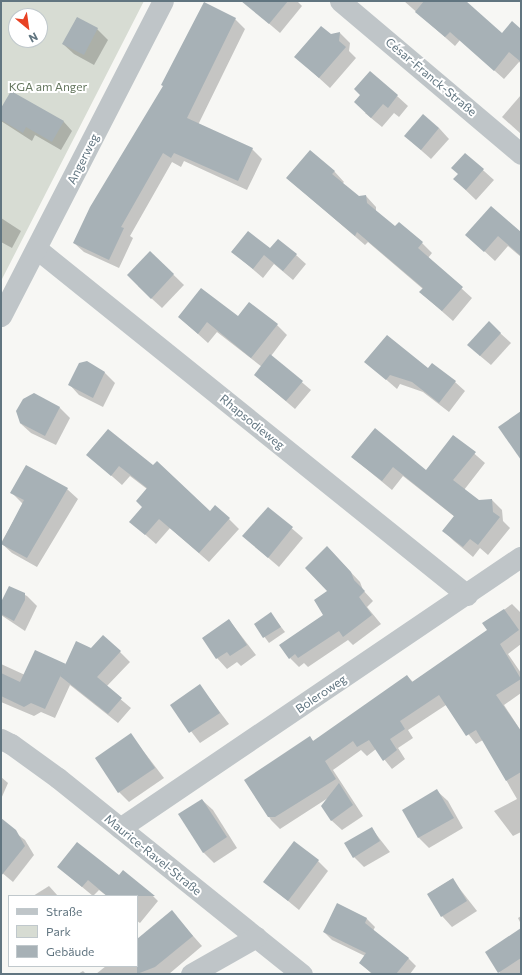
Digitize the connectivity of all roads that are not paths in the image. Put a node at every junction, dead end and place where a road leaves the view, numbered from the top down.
1 (164, 1) edge
2 (340, 1) edge
3 (521, 154) edge
4 (37, 249) junction
5 (1, 316) edge
6 (521, 557) edge
7 (467, 595) junction
8 (1, 739) edge
9 (120, 828) junction
10 (256, 937) junction
11 (191, 974) edge
12 (302, 974) edge

1 - 4 street, Angerweg
2 - 3 street, César-Franck-Straße
4 - 5 street, Angerweg
4 - 7 street, Rhapsodieweg
6 - 7 street, Boleroweg
7 - 9 street, Boleroweg
8 - 9 street, Maurice-Ravel-Straße
9 - 10 street, Maurice-Ravel-Straße
10 - 11 street
10 - 12 street, Maurice-Ravel-Straße

